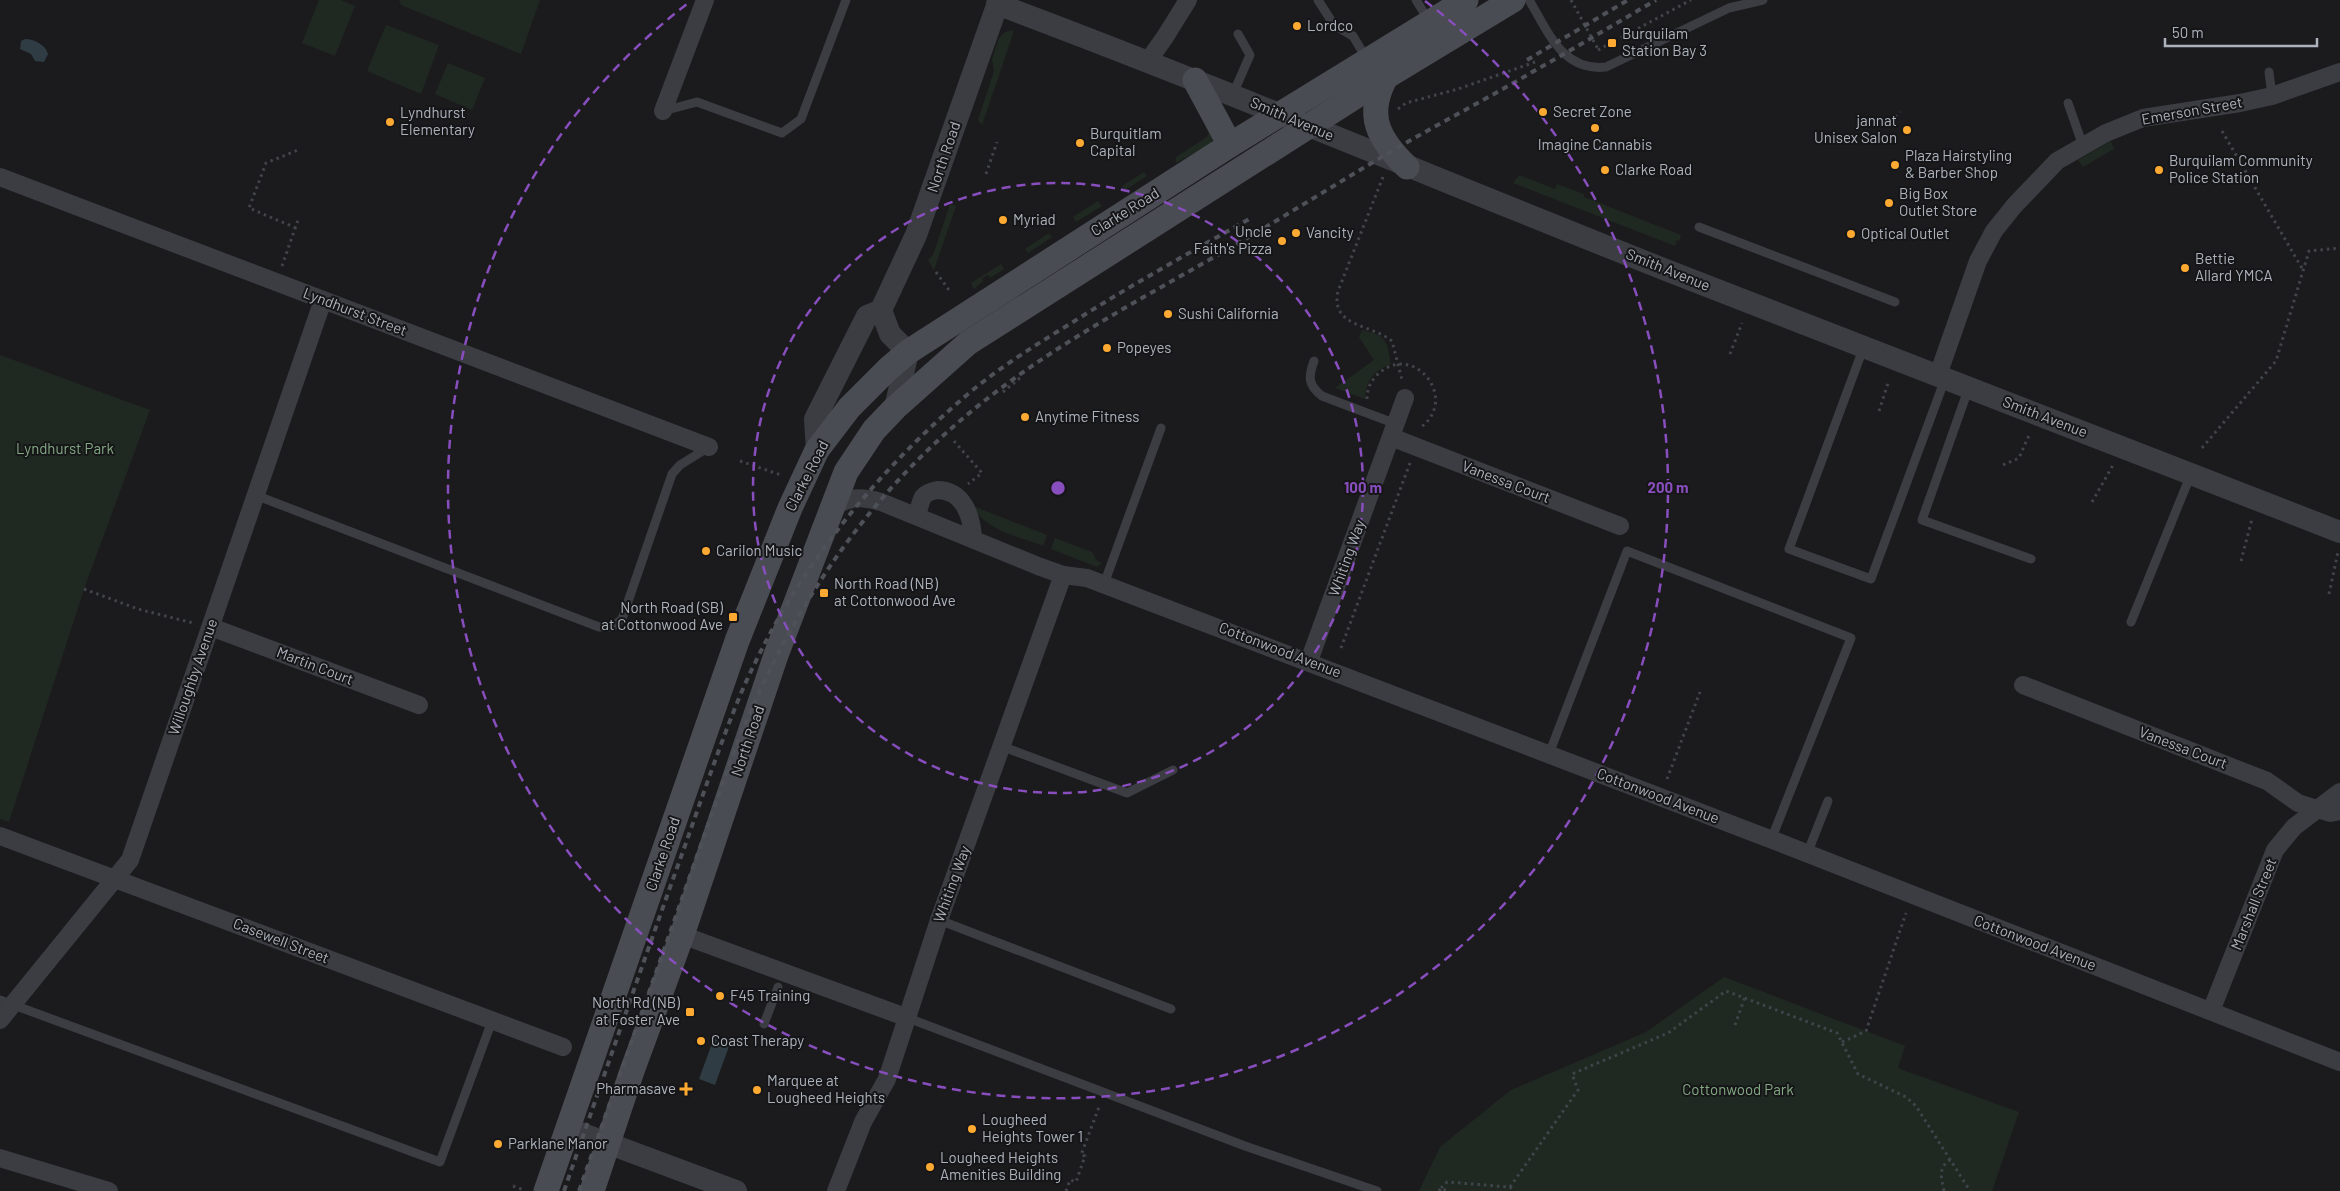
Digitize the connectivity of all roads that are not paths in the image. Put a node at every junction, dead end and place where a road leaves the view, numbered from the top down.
1 (705, 0) edge
2 (846, 0) edge
3 (1188, 0) edge
4 (1318, 0) edge
5 (1416, 0) edge
6 (1466, 0) edge
7 (1514, 0) edge
8 (1530, 0) edge
9 (1762, 0) edge
10 (998, 2) edge
11 (1430, 22) junction
12 (1238, 34) dead end
13 (1368, 60) junction
14 (1148, 61) junction
15 (2269, 72) dead end
16 (2340, 72) edge
17 (1386, 77) junction
18 (1194, 80) junction
19 (1232, 94) junction
20 (2272, 96) junction
21 (2068, 103) dead end
22 (663, 111) joint
23 (1281, 114) junction
24 (1309, 126) junction
25 (1230, 145) junction
26 (2083, 146) junction
27 (1398, 163) junction
28 (0, 177) edge
29 (1699, 227) dead end
30 (323, 300) junction
31 (1895, 302) dead end
32 (881, 310) junction
33 (1864, 346) junction
34 (908, 352) junction
35 (1314, 361) dead end
36 (1942, 376) junction
37 (1970, 387) junction
38 (1405, 398) road end
39 (895, 408) junction
40 (1161, 428) dead end
41 (1394, 431) junction
42 (709, 447) joint
43 (818, 450) junction
44 (2191, 474) junction
45 (255, 495) junction
46 (830, 510) junction
47 (917, 516) junction
48 (1620, 526) dead end
49 (966, 536) junction
50 (2339, 542) edge
51 (2031, 559) dead end
52 (1063, 575) junction
53 (1104, 584) junction
54 (2131, 622) dead end
55 (203, 625) junction
56 (1309, 661) junction
57 (2022, 685) dead end
58 (419, 706) dead end
59 (1001, 746) junction
60 (1549, 754) junction
61 (1173, 770) dead end
62 (2340, 792) edge
63 (1828, 801) dead end
64 (2316, 810) junction
65 (2340, 811) edge
66 (0, 836) edge
67 (1771, 840) junction
68 (1807, 854) junction
69 (115, 879) junction
70 (939, 920) junction
71 (682, 934) junction
72 (778, 986) dead end
73 (6, 1002) edge
74 (1171, 1009) dead end
75 (2211, 1012) junction
76 (908, 1018) junction
77 (0, 1020) edge
78 (492, 1021) junction
79 (764, 1024) dead end
80 (563, 1047) dead end
81 (2340, 1062) edge
82 (567, 1128) junction
83 (608, 1142) junction
84 (0, 1158) edge
85 (109, 1191) edge
86 (546, 1191) edge
87 (592, 1191) edge
88 (736, 1191) edge
89 (836, 1191) edge
90 (1378, 1191) edge

1 - 22 street
2 - 22 lane
3 - 14 street
4 - 13 lane
5 - 11 lane
6 - 11 main road, Clarke Road
7 - 17 main road, Clarke Road
8 - 9 lane
10 - 14 street, Smith Avenue
10 - 32 street, North Road
11 - 13 main road, Clarke Road
12 - 19 lane
13 - 23 main road, Clarke Road
14 - 18 street, Smith Avenue
15 - 20 lane
16 - 20 street, Emerson Street
17 - 24 main road, Clarke Road
17 - 27 main road
18 - 19 street, Smith Avenue
18 - 25 main road
19 - 23 street, Smith Avenue
20 - 26 street, Emerson Street
21 - 26 lane
23 - 24 street, Smith Avenue
23 - 25 main road, Clarke Road
24 - 27 street, Smith Avenue
24 - 39 main road, Clarke Road
25 - 34 main road, Clarke Road
26 - 36 street, Emerson Street
27 - 33 street, Smith Avenue
28 - 30 street, Lyndhurst Street
29 - 31 lane
30 - 42 street, Lyndhurst Street
30 - 45 street, Willoughby Avenue
32 - 34 street
32 - 43 street, North Road
33 - 36 street, Smith Avenue
33 - 36 lane
34 - 39 street
34 - 43 main road, Clarke Road
35 - 41 lane
36 - 37 street, Smith Avenue
37 - 44 street, Smith Avenue
37 - 51 lane
38 - 41 street, Whiting Way
39 - 46 main road, North Road
40 - 53 lane
41 - 48 street, Vanessa Court
41 - 56 street, Whiting Way
42 - 45 lane
43 - 82 main road, Clarke Road
44 - 50 street, Smith Avenue
44 - 54 lane
45 - 55 street, Willoughby Avenue
46 - 47 street, Cottonwood Avenue
46 - 71 main road, North Road
47 - 49 street, Cottonwood Avenue
47 - 49 street
49 - 52 street, Cottonwood Avenue
52 - 53 street, Cottonwood Avenue
52 - 59 street, Whiting Way
53 - 56 street, Cottonwood Avenue
55 - 58 street, Martin Court
55 - 69 street, Willoughby Avenue
56 - 60 street, Cottonwood Avenue
57 - 64 street, Vanessa Court
59 - 61 lane
59 - 70 street, Whiting Way
60 - 67 street, Cottonwood Avenue
60 - 67 lane
62 - 64 street, Marshall Street
63 - 68 lane
64 - 65 street, Vanessa Court
64 - 75 street, Marshall Street
66 - 69 street, Casewell Street
67 - 68 street, Cottonwood Avenue
68 - 75 street, Cottonwood Avenue
69 - 73 street, Willoughby Avenue
69 - 78 street, Casewell Street
70 - 74 lane
70 - 76 street, Whiting Way
71 - 76 street
71 - 83 main road, North Road
72 - 79 lane
73 - 77 street, Willoughby Avenue
73 - 78 lane
75 - 81 street, Cottonwood Avenue
76 - 89 street, Whiting Way
76 - 90 lane
78 - 80 street, Casewell Street
82 - 83 street
82 - 86 main road, Clarke Road
83 - 87 main road, North Road
83 - 88 street
84 - 85 street

